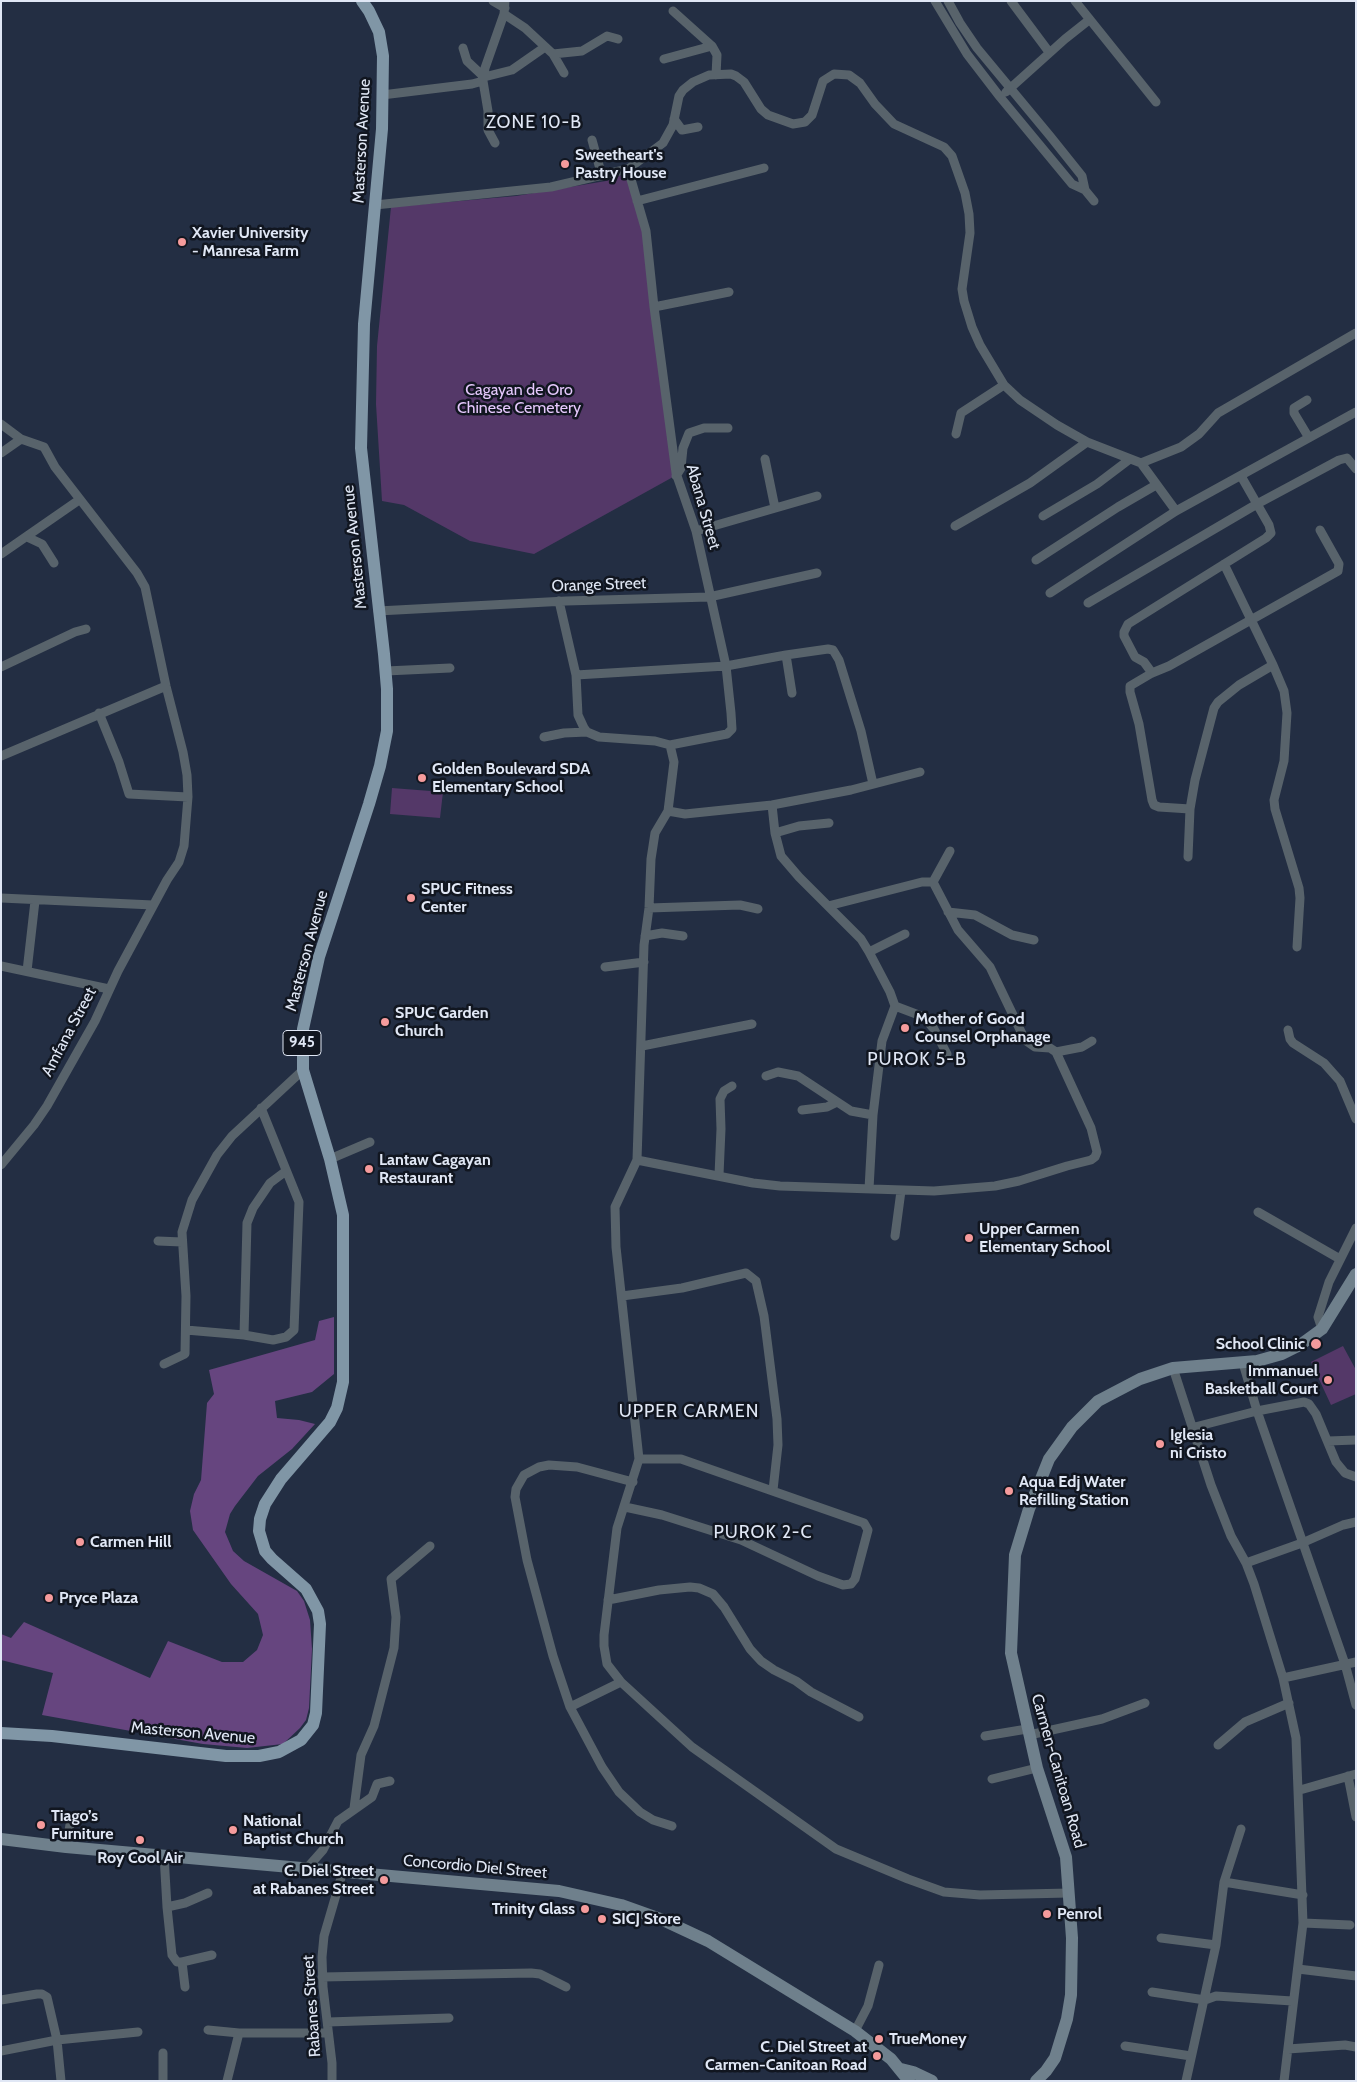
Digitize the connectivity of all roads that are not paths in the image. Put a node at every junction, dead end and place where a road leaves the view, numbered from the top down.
1 (362, 1) edge
2 (493, 1) edge
3 (935, 1) edge
4 (948, 1) edge
5 (1011, 1) edge
6 (1076, 1) edge
7 (505, 8) edge
8 (673, 11) dead end
9 (1089, 20) junction
10 (960, 23) junction
11 (952, 30) junction
12 (618, 39) dead end
13 (712, 46) junction
14 (546, 47) junction
15 (463, 48) dead end
16 (1049, 52) junction
17 (554, 54) junction
18 (664, 59) dead end
19 (564, 73) dead end
20 (716, 74) junction
21 (484, 79) junction
22 (1010, 88) junction
23 (382, 95) junction
24 (1000, 97) junction
25 (1156, 102) dead end
26 (674, 119) junction
27 (698, 127) dead end
28 (592, 140) dead end
29 (495, 143) dead end
30 (764, 168) dead end
31 (628, 169) junction
32 (602, 176) junction
33 (1085, 190) junction
34 (637, 201) junction
35 (1094, 201) dead end
36 (375, 205) junction
37 (729, 292) dead end
38 (654, 307) junction
39 (1356, 333) edge
40 (1004, 385) junction
41 (1307, 400) dead end
42 (1356, 412) edge
43 (1, 424) edge
44 (728, 428) dead end
45 (956, 434) dead end
46 (1310, 438) junction
47 (21, 439) junction
48 (1087, 442) junction
49 (1, 453) edge
50 (765, 459) dead end
51 (1130, 459) junction
52 (1140, 463) junction
53 (1356, 470) edge
54 (676, 476) junction
55 (1241, 476) junction
56 (1156, 485) junction
57 (817, 496) dead end
58 (79, 500) junction
59 (1257, 504) junction
60 (776, 508) junction
61 (1176, 511) junction
62 (1043, 516) dead end
63 (955, 526) dead end
64 (1320, 530) dead end
65 (696, 531) junction
66 (27, 537) junction
67 (1, 554) edge
68 (1036, 560) dead end
69 (54, 564) dead end
70 (1224, 564) junction
71 (817, 573) dead end
72 (1050, 593) dead end
73 (709, 597) junction
74 (559, 602) junction
75 (1088, 603) dead end
76 (378, 611) junction
77 (1251, 618) junction
78 (86, 629) dead end
79 (786, 655) junction
80 (1273, 664) junction
81 (726, 666) junction
82 (1, 667) edge
83 (450, 668) dead end
84 (386, 671) junction
85 (1152, 673) junction
86 (576, 676) junction
87 (166, 686) junction
88 (792, 693) dead end
89 (99, 713) junction
90 (587, 732) junction
91 (544, 737) dead end
92 (670, 745) junction
93 (1, 756) edge
94 (920, 772) dead end
95 (872, 784) junction
96 (188, 797) junction
97 (772, 805) junction
98 (1190, 810) junction
99 (668, 811) junction
100 (829, 823) dead end
101 (775, 833) junction
102 (950, 851) dead end
103 (1188, 857) dead end
104 (933, 882) junction
105 (1, 898) edge
106 (35, 901) junction
107 (153, 905) junction
108 (828, 906) junction
109 (649, 908) junction
110 (758, 909) dead end
111 (948, 912) junction
112 (905, 934) dead end
113 (646, 936) junction
114 (683, 936) dead end
115 (1034, 940) dead end
116 (1297, 947) dead end
117 (869, 952) junction
118 (644, 962) junction
119 (1, 966) edge
120 (605, 967) dead end
121 (27, 971) junction
122 (109, 988) junction
123 (894, 1006) junction
124 (752, 1024) dead end
125 (1288, 1030) dead end
126 (1092, 1042) dead end
127 (642, 1046) junction
128 (1056, 1052) junction
129 (947, 1054) dead end
130 (303, 1070) junction
131 (766, 1076) dead end
132 (732, 1086) dead end
133 (836, 1102) junction
134 (261, 1108) junction
135 (802, 1110) dead end
136 (873, 1115) junction
137 (1356, 1119) edge
138 (370, 1142) dead end
139 (330, 1159) junction
140 (637, 1160) junction
141 (1, 1165) edge
142 (286, 1171) junction
143 (719, 1175) junction
144 (869, 1190) junction
145 (901, 1191) junction
146 (1258, 1212) dead end
147 (1356, 1228) edge
148 (895, 1236) dead end
149 (158, 1241) dead end
150 (182, 1242) junction
151 (1340, 1258) junction
152 (1356, 1274) edge
153 (622, 1296) junction
154 (1322, 1329) junction
155 (186, 1330) junction
156 (244, 1335) junction
157 (1243, 1363) junction
158 (164, 1364) dead end
159 (1173, 1368) junction
160 (1257, 1411) junction
161 (1191, 1428) junction
162 (1356, 1440) edge
163 (1328, 1441) junction
164 (639, 1459) junction
165 (1356, 1477) edge
166 (633, 1482) junction
167 (773, 1490) junction
168 (625, 1506) junction
169 (1356, 1522) edge
170 (1302, 1543) junction
171 (430, 1546) dead end
172 (1246, 1563) junction
173 (608, 1600) junction
174 (1356, 1662) edge
175 (1345, 1664) junction
176 (1283, 1678) junction
177 (621, 1682) junction
178 (1145, 1703) dead end
179 (1289, 1703) junction
180 (1356, 1705) edge
181 (570, 1707) junction
182 (858, 1716) dead end
183 (1028, 1732) junction
184 (1, 1733) edge
185 (985, 1736) dead end
186 (1218, 1745) dead end
187 (1037, 1768) junction
188 (1352, 1775) edge
189 (992, 1778) dead end
190 (390, 1781) dead end
191 (1300, 1790) junction
192 (354, 1808) junction
193 (1356, 1817) edge
194 (72, 1819) dead end
195 (672, 1826) dead end
196 (1241, 1829) dead end
197 (1, 1839) edge
198 (66, 1847) junction
199 (164, 1855) junction
200 (307, 1868) junction
201 (343, 1871) junction
202 (1224, 1882) junction
203 (208, 1893) dead end
204 (1069, 1893) junction
205 (1303, 1895) junction
206 (167, 1907) junction
207 (1303, 1923) junction
208 (1350, 1925) dead end
209 (1161, 1938) dead end
210 (1216, 1945) junction
211 (212, 1955) dead end
212 (182, 1962) junction
213 (879, 1965) dead end
214 (1298, 1969) junction
215 (1356, 1976) edge
216 (322, 1977) junction
217 (185, 1988) dead end
218 (566, 1988) dead end
219 (1152, 1992) dead end
220 (1, 2000) edge
221 (1205, 2000) junction
222 (1292, 2001) junction
223 (449, 2018) dead end
224 (328, 2022) junction
225 (208, 2030) dead end
226 (855, 2031) junction
227 (138, 2032) dead end
228 (239, 2033) junction
229 (328, 2033) junction
230 (57, 2040) junction
231 (1125, 2046) dead end
232 (1356, 2047) edge
233 (1288, 2049) junction
234 (1, 2051) edge
235 (163, 2053) dead end
236 (1191, 2056) junction
237 (900, 2069) junction
238 (61, 2081) edge
239 (163, 2081) edge
240 (227, 2081) edge
241 (332, 2081) edge
242 (909, 2081) edge
243 (932, 2081) edge
244 (1036, 2081) edge
245 (1186, 2081) edge
246 (1284, 2081) edge

1 - 23 main road, Masterson Avenue / 945
2 - 7 street
3 - 11 street
4 - 10 street
5 - 16 street
6 - 9 street
7 - 14 street
7 - 21 street
8 - 13 street
9 - 16 street
9 - 25 street
10 - 11 street
10 - 22 street
11 - 24 street
12 - 17 street
13 - 18 street
13 - 20 street
14 - 17 street
14 - 21 street
15 - 21 street
16 - 22 street
17 - 19 street
20 - 26 street
20 - 40 street
21 - 23 street
21 - 29 street
22 - 24 street
22 - 33 street
23 - 36 main road, Masterson Avenue / 945
24 - 33 street
26 - 27 street
26 - 31 street
28 - 32 street
30 - 34 street
31 - 32 street
31 - 34 street, Abana Street
32 - 36 street
33 - 35 street
34 - 38 street, Abana Street
36 - 76 main road, Masterson Avenue / 945
37 - 38 street
38 - 54 street, Abana Street
39 - 52 street
40 - 45 street
40 - 48 street
41 - 46 street
42 - 46 street
43 - 47 street, Amfana Street
44 - 54 street
46 - 55 street
47 - 49 street
47 - 58 street, Amfana Street
48 - 51 street
48 - 63 street
50 - 60 street
51 - 52 street
51 - 62 street
52 - 56 street
53 - 59 street
54 - 65 street, Abana Street
55 - 59 street
55 - 61 street
56 - 61 street
56 - 68 street
57 - 60 street
58 - 66 street
58 - 87 street, Amfana Street
59 - 70 street
59 - 75 street
60 - 65 street
61 - 72 street
64 - 77 street
65 - 73 street, Abana Street
66 - 67 street
66 - 69 street
70 - 77 street
70 - 85 street
71 - 73 street, Orange Street
73 - 74 street, Orange Street
73 - 81 street, Abana Street
74 - 76 street, Orange Street
74 - 86 street
76 - 84 main road, Masterson Avenue / 945
77 - 80 street
77 - 85 street
78 - 82 street
79 - 81 street
79 - 88 street
79 - 95 street
80 - 98 street
80 - 116 street
81 - 86 street
81 - 92 street, Abana Street
83 - 84 street
84 - 130 main road, Masterson Avenue / 945
85 - 98 street
86 - 90 street
87 - 89 street
87 - 96 street, Amfana Street
89 - 93 street
89 - 96 street
90 - 91 street
90 - 92 street
92 - 99 street
94 - 95 street
95 - 97 street
96 - 107 street, Amfana Street
97 - 99 street
97 - 101 street
98 - 103 street
99 - 109 street
100 - 101 street
101 - 108 street
102 - 104 street
104 - 108 street
104 - 111 street
105 - 106 street
106 - 107 street
106 - 121 street
107 - 122 street, Amfana Street
108 - 117 street
109 - 110 street
109 - 113 street
111 - 115 street
111 - 128 street
112 - 117 street
113 - 114 street
113 - 118 street
117 - 123 street
118 - 120 street
118 - 127 street
119 - 121 street
121 - 122 street
122 - 141 street, Amfana Street
123 - 129 street
123 - 136 street
124 - 127 street
125 - 137 street
126 - 128 street
127 - 140 street
128 - 145 street
130 - 134 street
130 - 139 main road, Masterson Avenue / 945
131 - 133 street
132 - 143 street
133 - 135 street
133 - 136 street
134 - 142 street
134 - 150 street
136 - 144 street
138 - 139 street
139 - 184 main road, Masterson Avenue / 945
140 - 143 street
140 - 153 street
142 - 156 street
142 - 156 street
143 - 144 street
144 - 145 street
145 - 148 street
146 - 151 street
147 - 151 street
149 - 150 street
150 - 155 street
151 - 154 street
152 - 154 main road, Carmen-Canitoan Road
153 - 164 street
153 - 167 street
154 - 157 main road, Carmen-Canitoan Road
155 - 156 street
155 - 158 street
157 - 159 main road, Carmen-Canitoan Road
157 - 160 street
159 - 161 street
159 - 183 main road, Carmen-Canitoan Road
160 - 161 street
160 - 163 street
160 - 170 street
161 - 172 street
162 - 163 street
163 - 165 street
164 - 166 street
164 - 167 street
166 - 168 street
166 - 181 street
167 - 168 street
168 - 173 street
169 - 170 street
170 - 172 street
170 - 175 street
171 - 192 street
172 - 176 street
173 - 177 street
173 - 182 street
174 - 175 street
175 - 176 street
175 - 180 street
176 - 179 street
177 - 181 street
177 - 204 street
178 - 183 street
179 - 186 street
179 - 191 street
181 - 195 street
183 - 185 street
183 - 187 main road, Carmen-Canitoan Road
187 - 189 street
187 - 204 main road, Carmen-Canitoan Road
188 - 191 street
188 - 193 street
190 - 192 street
191 - 205 street
192 - 200 street
194 - 198 street
196 - 202 street
197 - 198 main road, Concordio Diel Street
198 - 199 main road, Concordio Diel Street
199 - 200 main road, Concordio Diel Street
199 - 206 street
200 - 201 main road, Concordio Diel Street
201 - 216 street, Rabanes Street
201 - 226 main road, Concordio Diel Street
202 - 205 street
202 - 210 street
203 - 206 street
204 - 244 main road, Carmen-Canitoan Road
205 - 207 street
206 - 212 street
207 - 208 street
207 - 214 street
209 - 210 street
210 - 221 street
211 - 212 street
212 - 217 street
213 - 226 street
214 - 215 street
214 - 222 street
216 - 218 street
216 - 224 street, Rabanes Street
219 - 221 street
220 - 230 street
221 - 222 street
221 - 236 street
222 - 233 street
223 - 224 street
224 - 229 street, Rabanes Street
225 - 228 street
226 - 237 main road, Concordio Diel Street
227 - 230 street
228 - 229 street
228 - 240 street
229 - 241 street, Rabanes Street
230 - 234 street
230 - 238 street
231 - 236 street
232 - 233 street
233 - 246 street
235 - 239 street
236 - 245 street
237 - 242 main road, Concordio Diel Street
237 - 243 main road

